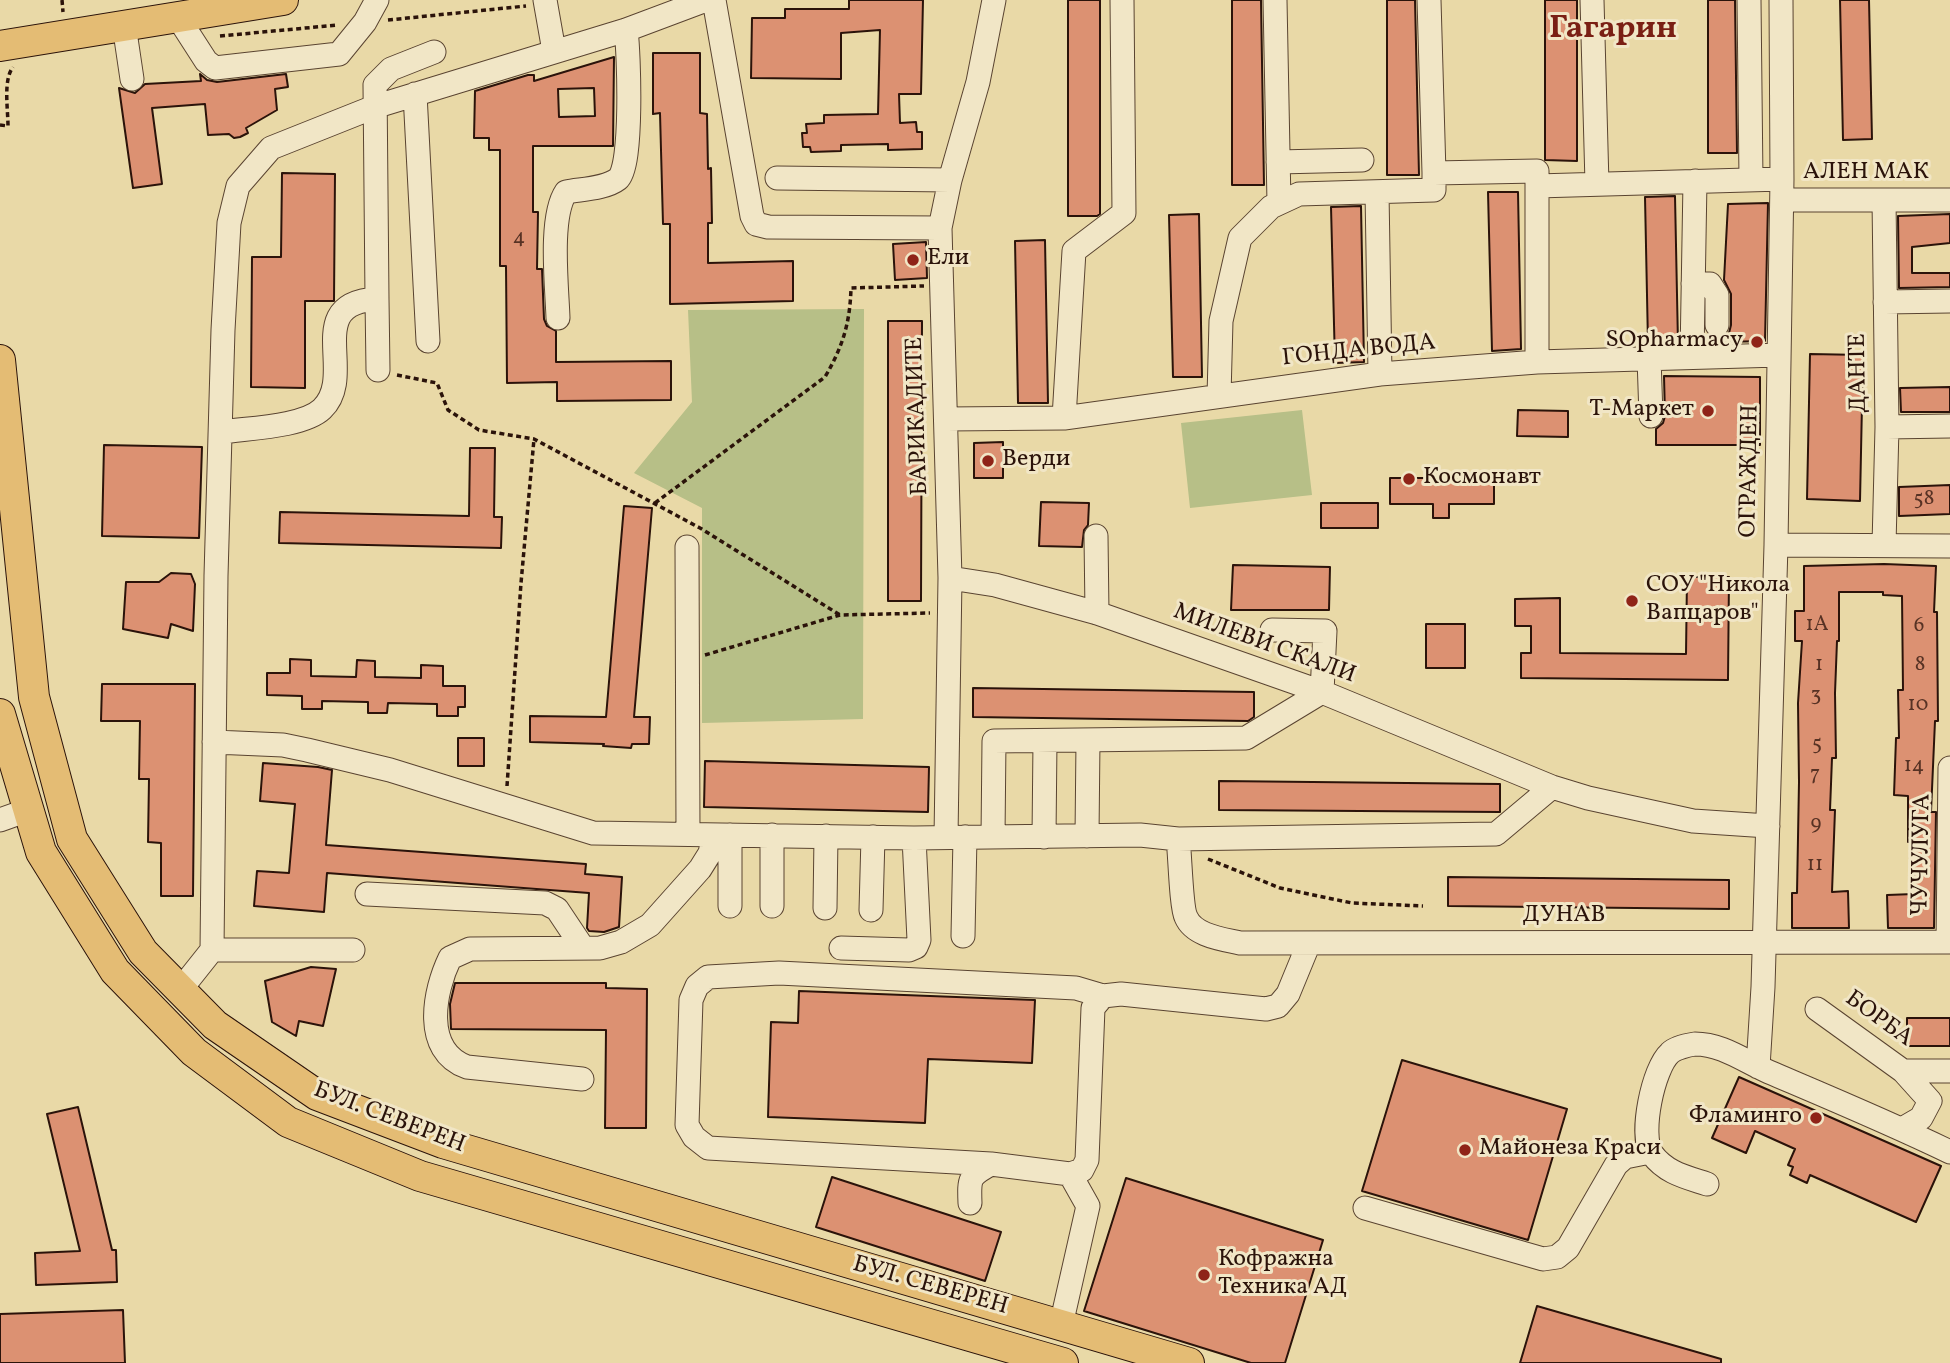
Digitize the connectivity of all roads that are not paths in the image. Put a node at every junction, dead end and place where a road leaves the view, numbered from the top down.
1 (283, 0) edge
2 (377, 0) edge
3 (706, 0) edge
4 (714, 0) edge
5 (994, 0) edge
6 (1122, 0) edge
7 (1275, 0) edge
8 (1429, 0) edge
9 (1592, 0) edge
10 (1749, 0) edge
11 (1782, 0) edge
12 (545, 2) edge
13 (124, 25) junction
14 (184, 27) junction
15 (626, 30) junction
16 (554, 51) junction
17 (434, 52) dead end
18 (8, 56) edge
19 (132, 79) dead end
20 (415, 94) junction
21 (374, 107) junction
22 (1362, 160) dead end
23 (1278, 162) junction
24 (1434, 173) junction
25 (777, 178) dead end
26 (1751, 179) junction
27 (950, 180) junction
28 (1695, 181) junction
29 (1597, 184) junction
30 (1537, 186) junction
31 (1782, 189) junction
32 (1377, 192) junction
33 (1884, 201) junction
34 (1950, 201) edge
35 (1279, 203) junction
36 (940, 228) junction
37 (1693, 284) junction
38 (377, 299) junction
39 (1950, 301) edge
40 (1885, 302) junction
41 (558, 318) dead end
42 (1717, 325) dead end
43 (428, 341) dead end
44 (1779, 355) junction
45 (1692, 356) junction
46 (1649, 358) junction
47 (0, 360) edge
48 (1537, 362) junction
49 (378, 370) road end
50 (1380, 374) junction
51 (1219, 396) junction
52 (1651, 416) dead end
53 (1064, 418) junction
54 (946, 419) junction
55 (1950, 426) edge
56 (1887, 427) junction
57 (222, 432) junction
58 (1096, 536) dead end
59 (1776, 545) junction
60 (1884, 545) junction
61 (1950, 546) edge
62 (687, 547) dead end
63 (950, 578) junction
64 (1097, 613) junction
65 (1272, 630) dead end
66 (1322, 692) junction
67 (0, 714) edge
68 (1045, 741) junction
69 (1088, 741) junction
70 (214, 742) junction
71 (1950, 768) edge
72 (1552, 787) junction
73 (29, 810) junction
74 (0, 820) edge
75 (1768, 826) junction
76 (688, 834) junction
77 (722, 835) junction
78 (772, 835) junction
79 (826, 836) junction
80 (873, 836) junction
81 (1044, 836) junction
82 (1087, 836) junction
83 (955, 837) junction
84 (993, 837) junction
85 (914, 838) junction
86 (1178, 839) junction
87 (367, 894) dead end
88 (730, 906) dead end
89 (772, 906) dead end
90 (825, 908) dead end
91 (871, 910) dead end
92 (963, 936) dead end
93 (1949, 942) edge
94 (1309, 943) junction
95 (1764, 943) junction
96 (583, 948) junction
97 (841, 948) dead end
98 (212, 950) junction
99 (354, 950) dead end
100 (181, 989) junction
101 (1103, 996) junction
102 (1817, 1009) dead end
103 (1758, 1067) junction
104 (1903, 1071) junction
105 (1950, 1071) edge
106 (582, 1079) dead end
107 (1940, 1101) edge
108 (1902, 1129) junction
109 (1650, 1152) junction
110 (1950, 1152) edge
111 (990, 1164) junction
112 (1070, 1174) junction
113 (1707, 1184) dead end
114 (970, 1203) dead end
115 (1365, 1208) dead end
116 (1061, 1325) junction
117 (1063, 1363) edge
118 (1189, 1363) edge

1 - 14 main road
2 - 14 street
3 - 15 street
4 - 36 street
5 - 27 street, БАРИКАДИТЕ
6 - 53 street
7 - 23 street
8 - 24 street
9 - 29 street
10 - 26 street
11 - 31 street, ОГРАЖДЕН
12 - 16 street
13 - 14 main road
13 - 18 main road
13 - 19 street
15 - 16 street
15 - 41 street
16 - 20 street
17 - 21 street
20 - 21 street
20 - 43 street
21 - 38 street
21 - 57 street
22 - 23 street
23 - 35 street
24 - 30 street
24 - 32 street
25 - 27 street
26 - 28 street, АЛЕН МАК
26 - 31 street, АЛЕН МАК
27 - 36 street, БАРИКАДИТЕ
28 - 29 street, АЛЕН МАК
28 - 37 street
29 - 30 street, АЛЕН МАК
30 - 48 street
31 - 33 street, АЛЕН МАК
31 - 44 street, ОГРАЖДЕН
32 - 35 street
32 - 50 street
33 - 34 street, АЛЕН МАК
33 - 40 street, ДАНТЕ
35 - 51 street
36 - 54 street, БАРИКАДИТЕ
37 - 42 street
37 - 45 street
38 - 49 street
38 - 57 street
39 - 40 street
40 - 56 street, ДАНТЕ
44 - 45 street, ГОНДА ВОДА
44 - 59 street, ОГРАЖДЕН
45 - 46 street, ГОНДА ВОДА
46 - 48 street, ГОНДА ВОДА
46 - 52 street
47 - 100 main road, БУЛ. СЕВЕРЕН
48 - 50 street, ГОНДА ВОДА
50 - 51 street, ГОНДА ВОДА
51 - 53 street, ГОНДА ВОДА
53 - 54 street, ГОНДА ВОДА
54 - 63 street, БАРИКАДИТЕ
55 - 56 street
56 - 60 street, ДАНТЕ
57 - 70 street
58 - 64 street
59 - 60 street
59 - 75 street, ОГРАЖДЕН
60 - 61 street
62 - 76 street
63 - 64 street, МИЛЕВИ СКАЛИ
63 - 83 street, БАРИКАДИТЕ
64 - 66 street, МИЛЕВИ СКАЛИ
65 - 66 street
66 - 69 street
66 - 72 street, МИЛЕВИ СКАЛИ
67 - 73 main road, БУЛ. СЕВЕРЕН
68 - 69 street
68 - 81 street
68 - 84 street
69 - 82 street
70 - 76 street
70 - 98 street
71 - 93 street, ЧУЧУЛУГА
72 - 75 street, МИЛЕВИ СКАЛИ
72 - 86 street
73 - 74 street
73 - 117 main road, БУЛ. СЕВЕРЕН
75 - 95 street, ОГРАЖДЕН
76 - 77 street
77 - 78 street
77 - 88 street
77 - 96 street
78 - 79 street
78 - 89 street
79 - 80 street
79 - 90 street
80 - 85 street
80 - 91 street
81 - 82 street
81 - 84 street
82 - 86 street
83 - 84 street
83 - 85 street
83 - 92 street, БАРИКАДИТЕ
85 - 97 street
86 - 94 street, ДУНАВ
87 - 96 street
93 - 95 street, ДУНАВ
94 - 95 street, ДУНАВ
94 - 101 street
95 - 103 street
96 - 106 street
98 - 99 street
98 - 100 street
100 - 116 main road, БУЛ. СЕВЕРЕН
101 - 111 street
101 - 112 street
102 - 104 street, БОРБА
103 - 108 street
103 - 109 street
104 - 105 street, БОРБА
104 - 107 street
107 - 108 street
108 - 110 street
109 - 113 street
109 - 115 street
111 - 112 street
111 - 114 street
112 - 116 street
116 - 118 main road, БУЛ. СЕВЕРЕН

